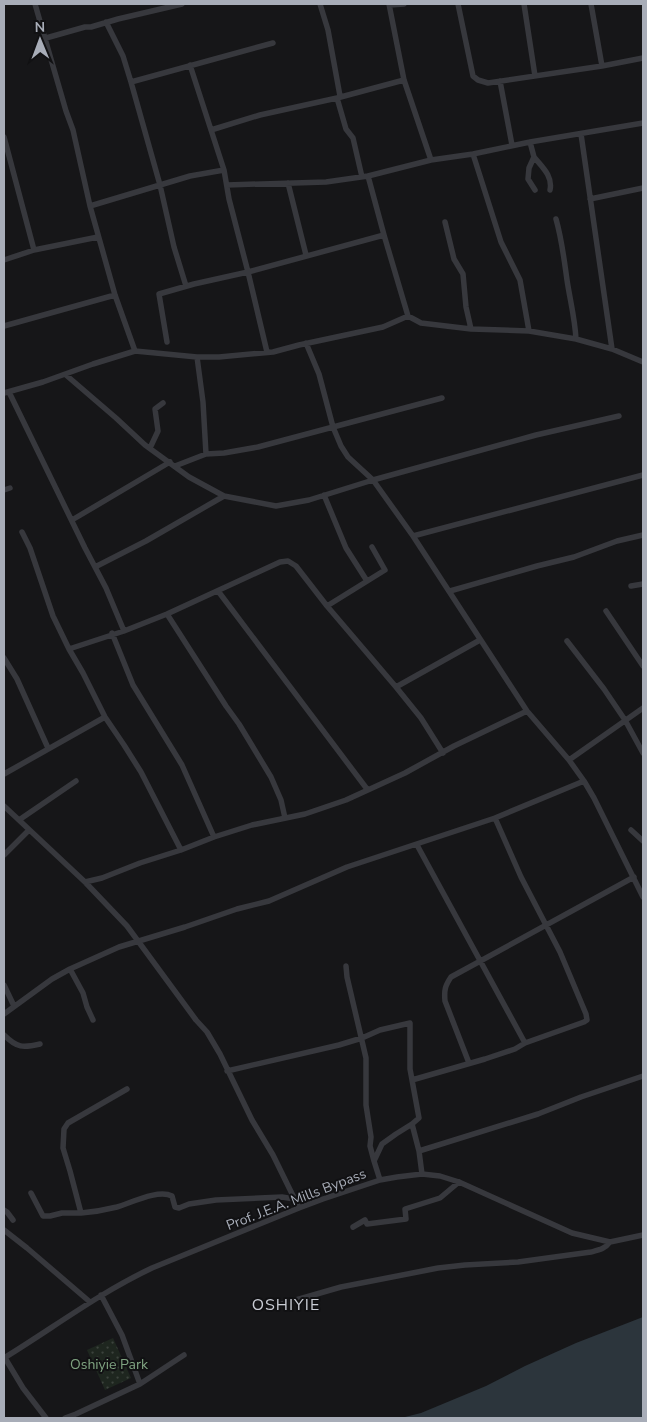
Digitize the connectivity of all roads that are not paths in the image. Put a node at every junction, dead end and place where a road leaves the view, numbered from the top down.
1 (35, 4) edge
2 (182, 4) edge
3 (320, 4) edge
4 (390, 4) edge
5 (404, 4) edge
6 (458, 4) edge
7 (524, 4) edge
8 (590, 4) edge
9 (106, 22) junction
10 (46, 38) junction
11 (273, 42) dead end
12 (643, 58) edge
13 (190, 65) junction
14 (602, 66) junction
15 (535, 76) junction
16 (404, 80) junction
17 (500, 81) junction
18 (131, 82) junction
19 (338, 97) junction
20 (643, 123) edge
21 (211, 130) junction
22 (581, 134) junction
23 (4, 137) edge
24 (530, 142) junction
25 (512, 146) junction
26 (473, 154) junction
27 (534, 157) junction
28 (430, 160) junction
29 (224, 170) junction
30 (365, 176) junction
31 (288, 183) junction
32 (160, 185) junction
33 (227, 185) junction
34 (643, 188) edge
35 (535, 190) dead end
36 (550, 190) dead end
37 (590, 199) junction
38 (90, 206) junction
39 (556, 219) dead end
40 (445, 222) dead end
41 (384, 234) junction
42 (98, 237) junction
43 (34, 250) junction
44 (306, 255) junction
45 (4, 260) edge
46 (248, 272) junction
47 (186, 286) junction
48 (115, 295) junction
49 (408, 316) junction
50 (4, 326) edge
51 (471, 329) junction
52 (529, 331) junction
53 (576, 339) junction
54 (167, 342) dead end
55 (306, 344) junction
56 (612, 349) junction
57 (135, 351) junction
58 (267, 352) junction
59 (197, 356) junction
60 (643, 362) edge
61 (66, 375) junction
62 (6, 392) edge
63 (442, 398) dead end
64 (162, 403) dead end
65 (619, 416) dead end
66 (334, 427) junction
67 (150, 448) junction
68 (206, 454) junction
69 (172, 464) junction
70 (643, 475) edge
71 (373, 480) junction
72 (324, 495) junction
73 (224, 496) junction
74 (72, 520) junction
75 (22, 532) dead end
76 (643, 535) edge
77 (413, 536) junction
78 (372, 547) dead end
79 (95, 567) junction
80 (367, 581) junction
81 (643, 584) edge
82 (631, 586) dead end
83 (218, 591) junction
84 (450, 591) junction
85 (327, 606) junction
86 (606, 611) dead end
87 (167, 614) junction
88 (124, 630) junction
89 (112, 633) junction
90 (480, 640) junction
91 (568, 642) dead end
92 (69, 649) junction
93 (4, 658) edge
94 (643, 666) edge
95 (396, 687) junction
96 (643, 708) edge
97 (527, 711) junction
98 (105, 717) junction
99 (625, 720) junction
100 (48, 748) junction
101 (443, 753) junction
102 (643, 753) edge
103 (569, 760) junction
104 (4, 774) edge
105 (76, 781) dead end
106 (584, 781) junction
107 (367, 789) junction
108 (4, 806) edge
109 (285, 818) junction
110 (495, 818) junction
111 (19, 820) junction
112 (29, 830) junction
113 (631, 830) dead end
114 (214, 837) junction
115 (643, 841) edge
116 (417, 845) junction
117 (181, 850) junction
118 (4, 855) edge
119 (634, 877) junction
120 (85, 882) junction
121 (643, 897) edge
122 (546, 926) junction
123 (137, 941) junction
124 (481, 961) junction
125 (346, 966) dead end
126 (70, 968) junction
127 (4, 985) edge
128 (14, 1006) junction
129 (4, 1014) edge
130 (93, 1020) dead end
131 (4, 1035) edge
132 (362, 1038) junction
133 (525, 1043) junction
134 (40, 1044) dead end
135 (469, 1063) junction
136 (228, 1071) junction
137 (643, 1076) edge
138 (412, 1080) junction
139 (127, 1088) dead end
140 (412, 1124) junction
141 (419, 1151) junction
142 (374, 1161) junction
143 (422, 1174) junction
144 (380, 1180) junction
145 (459, 1182) junction
146 (31, 1193) dead end
147 (294, 1199) junction
148 (299, 1208) junction
149 (4, 1210) edge
150 (81, 1213) junction
151 (13, 1220) dead end
152 (353, 1227) dead end
153 (4, 1230) edge
154 (643, 1235) edge
155 (610, 1242) junction
156 (101, 1295) junction
157 (90, 1302) junction
158 (268, 1308) dead end
159 (184, 1355) dead end
160 (4, 1358) edge
161 (140, 1384) junction
162 (46, 1418) edge
163 (65, 1418) edge

1 - 10 street
2 - 9 street
3 - 19 street
4 - 5 street
4 - 16 street
6 - 17 street
7 - 15 street
8 - 14 street
9 - 10 street
9 - 18 street
10 - 38 street
11 - 13 street
12 - 14 street
13 - 18 street
13 - 21 street
14 - 15 street
15 - 17 street
16 - 19 street
16 - 28 street
17 - 25 street
18 - 32 street
19 - 21 street
19 - 30 street
20 - 22 street
21 - 29 street
22 - 24 street
22 - 37 street
23 - 43 street
24 - 25 street
24 - 27 street
25 - 26 street
26 - 28 street
26 - 52 street
27 - 35 street
27 - 36 street
28 - 30 street
29 - 32 street
29 - 33 street
30 - 31 street
30 - 41 street
31 - 33 street
31 - 44 street
32 - 38 street
32 - 47 street
33 - 46 street
34 - 37 street
37 - 56 street
38 - 42 street
39 - 53 street
40 - 51 street
41 - 44 street
41 - 49 street
42 - 43 street
42 - 48 street
43 - 45 street
44 - 46 street
46 - 47 street
46 - 58 street
47 - 54 street
48 - 50 street
48 - 57 street
49 - 51 street
49 - 55 street
51 - 52 street
52 - 53 street
53 - 56 street
55 - 58 street
55 - 66 street
56 - 60 street
57 - 59 street
57 - 61 street
58 - 59 street
59 - 68 street
61 - 62 street
61 - 67 street
62 - 74 street
63 - 66 street
64 - 67 street
65 - 71 street
66 - 68 street
66 - 71 street
67 - 69 street
68 - 69 street
69 - 73 street
69 - 74 street
70 - 77 street
71 - 72 street
71 - 77 street
72 - 73 street
72 - 80 street
73 - 79 street
74 - 79 street
75 - 92 street
76 - 84 street
77 - 84 street
78 - 80 street
79 - 88 street
80 - 85 street
81 - 82 street
83 - 85 street
83 - 87 street
83 - 107 street
84 - 90 street
85 - 95 street
86 - 94 street
87 - 88 street
87 - 109 street
88 - 89 street
89 - 92 street
89 - 114 street
90 - 95 street
90 - 97 street
91 - 99 street
92 - 98 street
93 - 100 street
95 - 101 street
96 - 99 street
97 - 101 street
97 - 103 street
98 - 100 street
98 - 117 street
99 - 102 street
99 - 103 street
100 - 104 street
101 - 107 street
103 - 106 street
105 - 111 street
106 - 110 street
106 - 119 street
107 - 109 street
108 - 111 street
109 - 114 street
110 - 116 street
110 - 122 street
111 - 112 street
112 - 118 street
112 - 120 street
113 - 115 street
114 - 117 street
116 - 123 street
116 - 124 street
117 - 120 street
119 - 121 street
119 - 122 street
120 - 123 street
122 - 124 street
122 - 133 street
123 - 126 street
123 - 136 street
124 - 133 street
124 - 135 street
125 - 132 street
126 - 128 street
126 - 130 street
127 - 128 street
128 - 129 street
131 - 134 street
132 - 136 street
132 - 138 street
132 - 142 street
133 - 135 street
135 - 138 street
136 - 147 street
137 - 141 street
138 - 140 street
139 - 150 street
140 - 141 street
140 - 142 street
141 - 143 street
142 - 144 street
143 - 144 street, Prof. J.E.A. Mills Bypass
143 - 145 street, Prof. J.E.A. Mills Bypass
144 - 148 street, Prof. J.E.A. Mills Bypass
145 - 152 street
145 - 155 street, Prof. J.E.A. Mills Bypass
146 - 150 street
147 - 148 street
147 - 150 street
148 - 156 street, Prof. J.E.A. Mills Bypass
149 - 151 street
153 - 157 street
154 - 155 street, Prof. J.E.A. Mills Bypass
155 - 158 street
156 - 157 street, Prof. J.E.A. Mills Bypass
156 - 161 street
157 - 160 street, Prof. J.E.A. Mills Bypass
159 - 161 street
160 - 162 street
161 - 163 street

